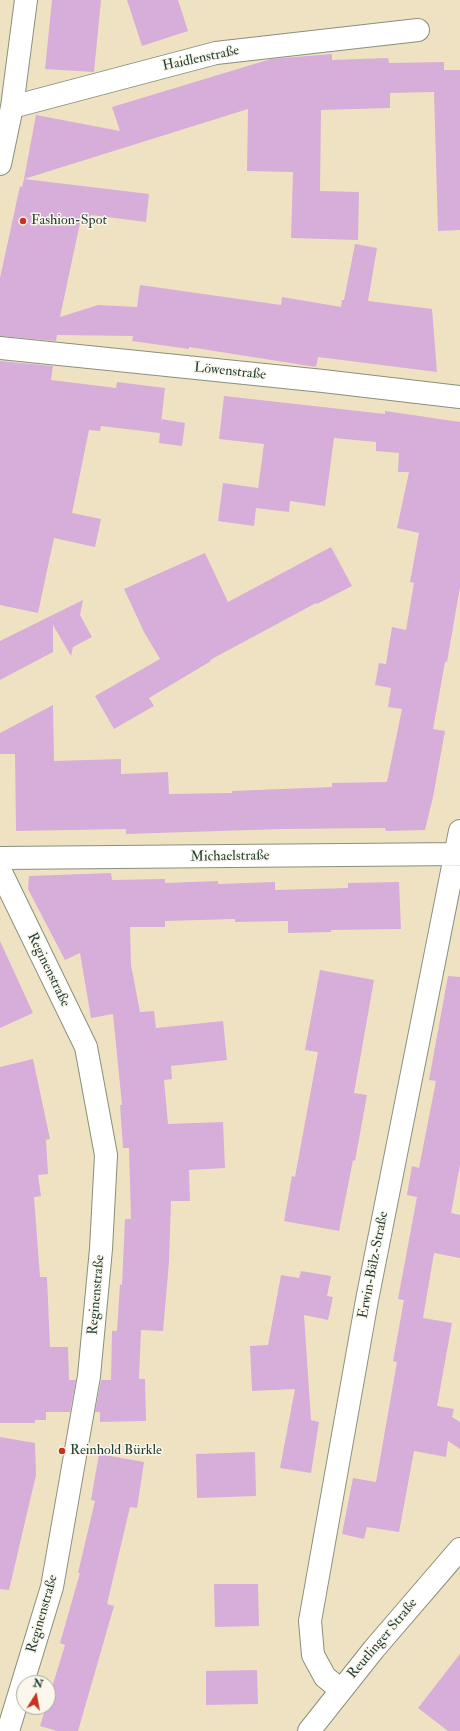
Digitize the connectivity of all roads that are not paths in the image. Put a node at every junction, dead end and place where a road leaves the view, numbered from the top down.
1 (26, 0) edge
2 (418, 30) dead end
3 (12, 107) junction
4 (0, 164) edge
5 (0, 348) edge
6 (460, 397) edge
7 (460, 831) edge
8 (458, 854) edge
9 (0, 858) edge
10 (0, 870) edge
11 (460, 1549) edge
12 (341, 1690) junction
13 (8, 1731) edge
14 (309, 1731) edge

1 - 3 street
2 - 3 street, Haidlenstraße
3 - 4 street
5 - 6 street, Löwenstraße
7 - 8 street, Erwin-Bälz-Straße
8 - 9 street, Michaelstraße
8 - 12 street, Erwin-Bälz-Straße
10 - 13 street, Reginenstraße
11 - 12 street, Reutlinger Straße
12 - 14 street, Reutlinger Straße

